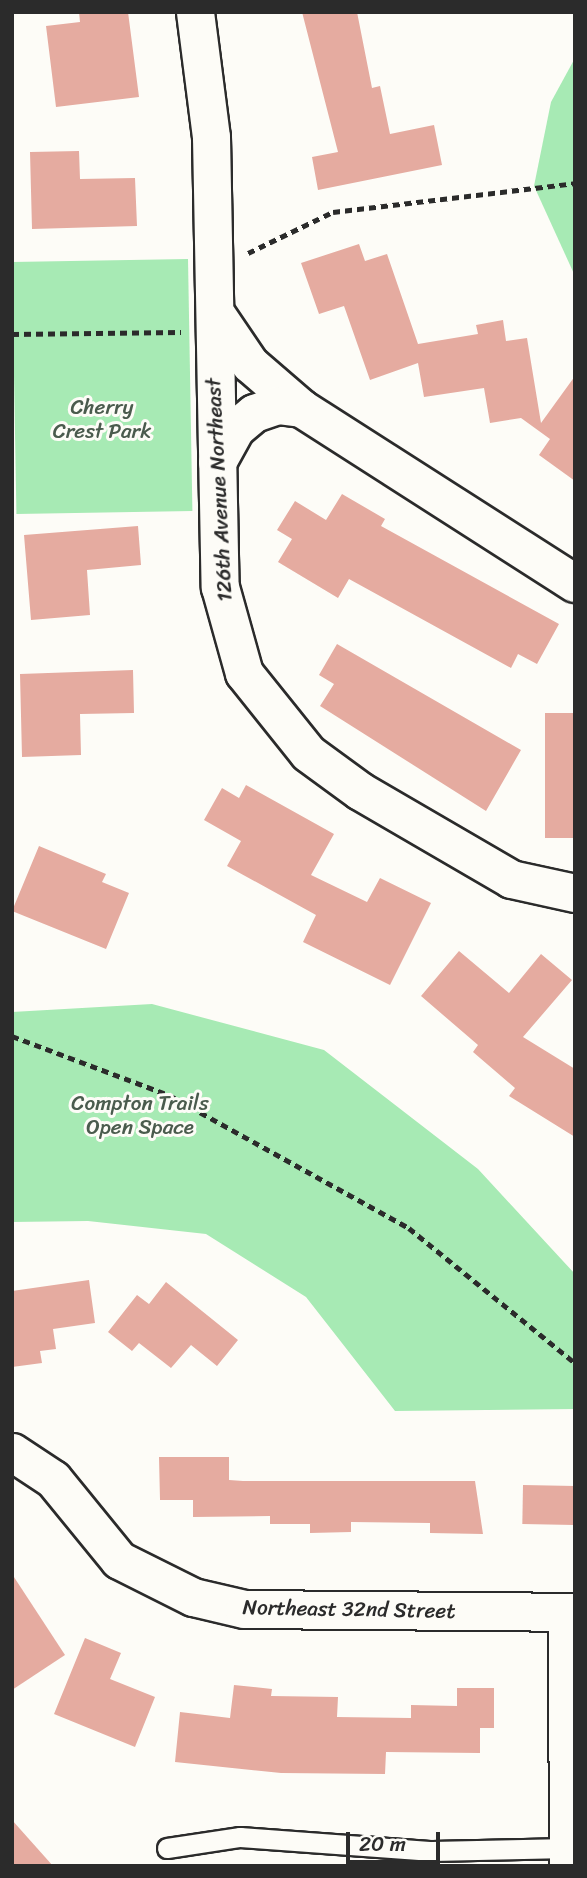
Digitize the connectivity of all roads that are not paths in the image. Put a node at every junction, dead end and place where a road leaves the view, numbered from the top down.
1 (195, 12) edge
2 (200, 318) junction
3 (301, 408) junction
4 (216, 462) junction
5 (575, 583) edge
6 (575, 892) edge
7 (12, 1452) edge
8 (571, 1612) edge
9 (167, 1847) dead end
10 (568, 1857) edge

1 - 2 street, 126th Avenue Northeast
2 - 3 street, 126th Avenue Northeast
2 - 4 street, 126th Avenue Northeast
3 - 4 street
3 - 5 street, 126th Avenue Northeast
4 - 6 street, 126th Avenue Northeast
7 - 8 street, Northeast 32nd Street
8 - 10 street
9 - 10 lane

